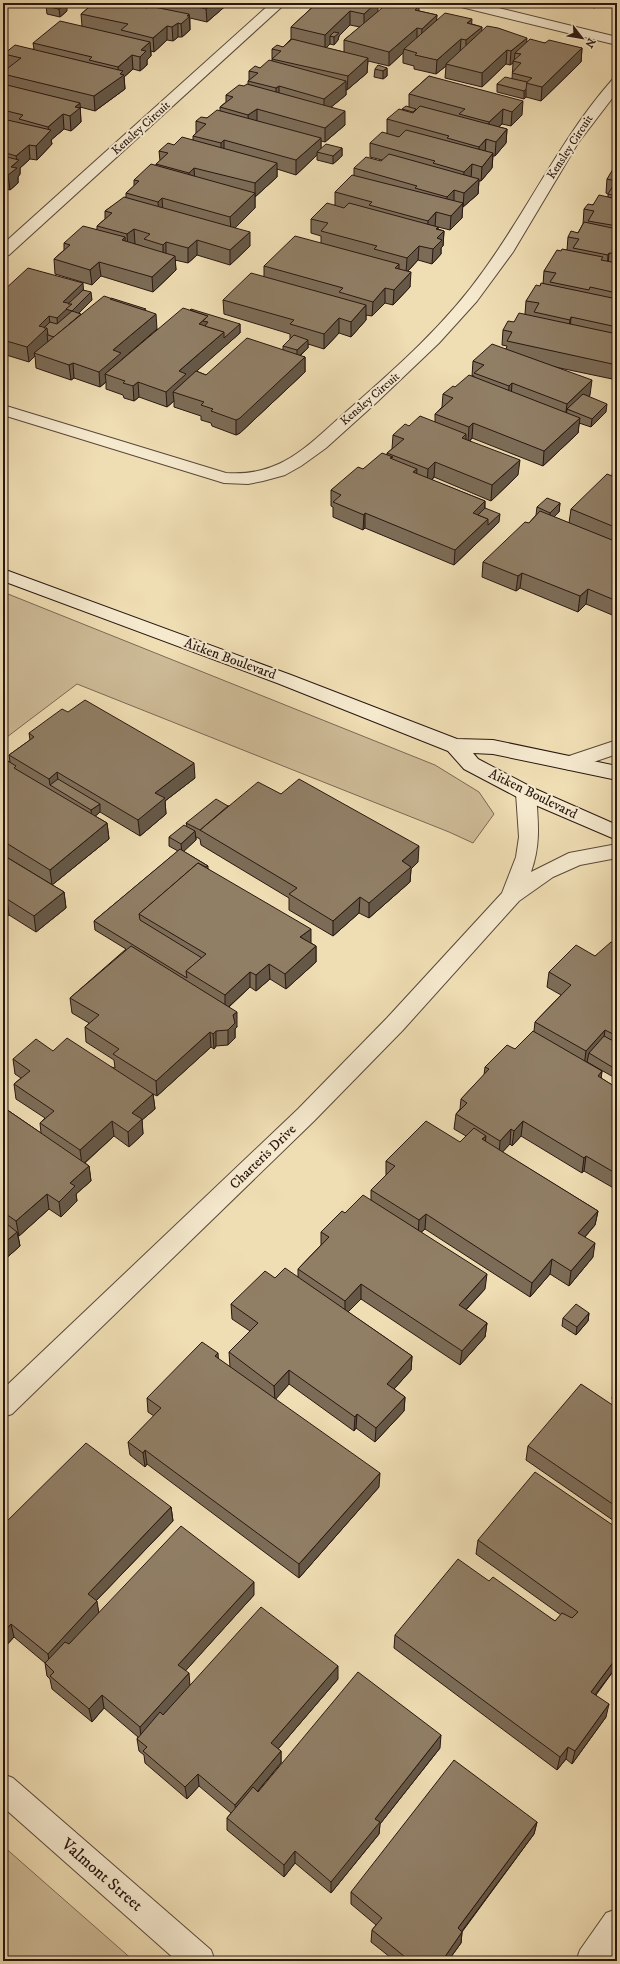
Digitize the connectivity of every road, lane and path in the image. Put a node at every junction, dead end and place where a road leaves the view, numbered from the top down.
1 (279, 3) edge
2 (462, 3) edge
3 (617, 40) edge
4 (617, 83) edge
5 (3, 252) edge
6 (3, 410) edge
7 (3, 575) edge
8 (455, 746) junction
9 (617, 747) edge
10 (570, 763) junction
11 (617, 773) edge
12 (526, 793) junction
13 (617, 833) edge
14 (617, 851) edge
15 (511, 896) junction
16 (3, 1406) edge
17 (3, 1788) edge
18 (617, 1924) edge
19 (200, 1961) edge
20 (591, 1961) edge

1 - 5 street, Kensley Circuit
2 - 3 street
4 - 6 street, Kensley Circuit
7 - 8 street, Aitken Boulevard
8 - 10 street, Aitken Boulevard
8 - 12 street, Aitken Boulevard
9 - 10 street
10 - 11 street, Aitken Boulevard
12 - 13 street, Aitken Boulevard
12 - 15 street
14 - 15 street
15 - 16 street, Charteris Drive
17 - 19 street, Valmont Street
18 - 20 street

